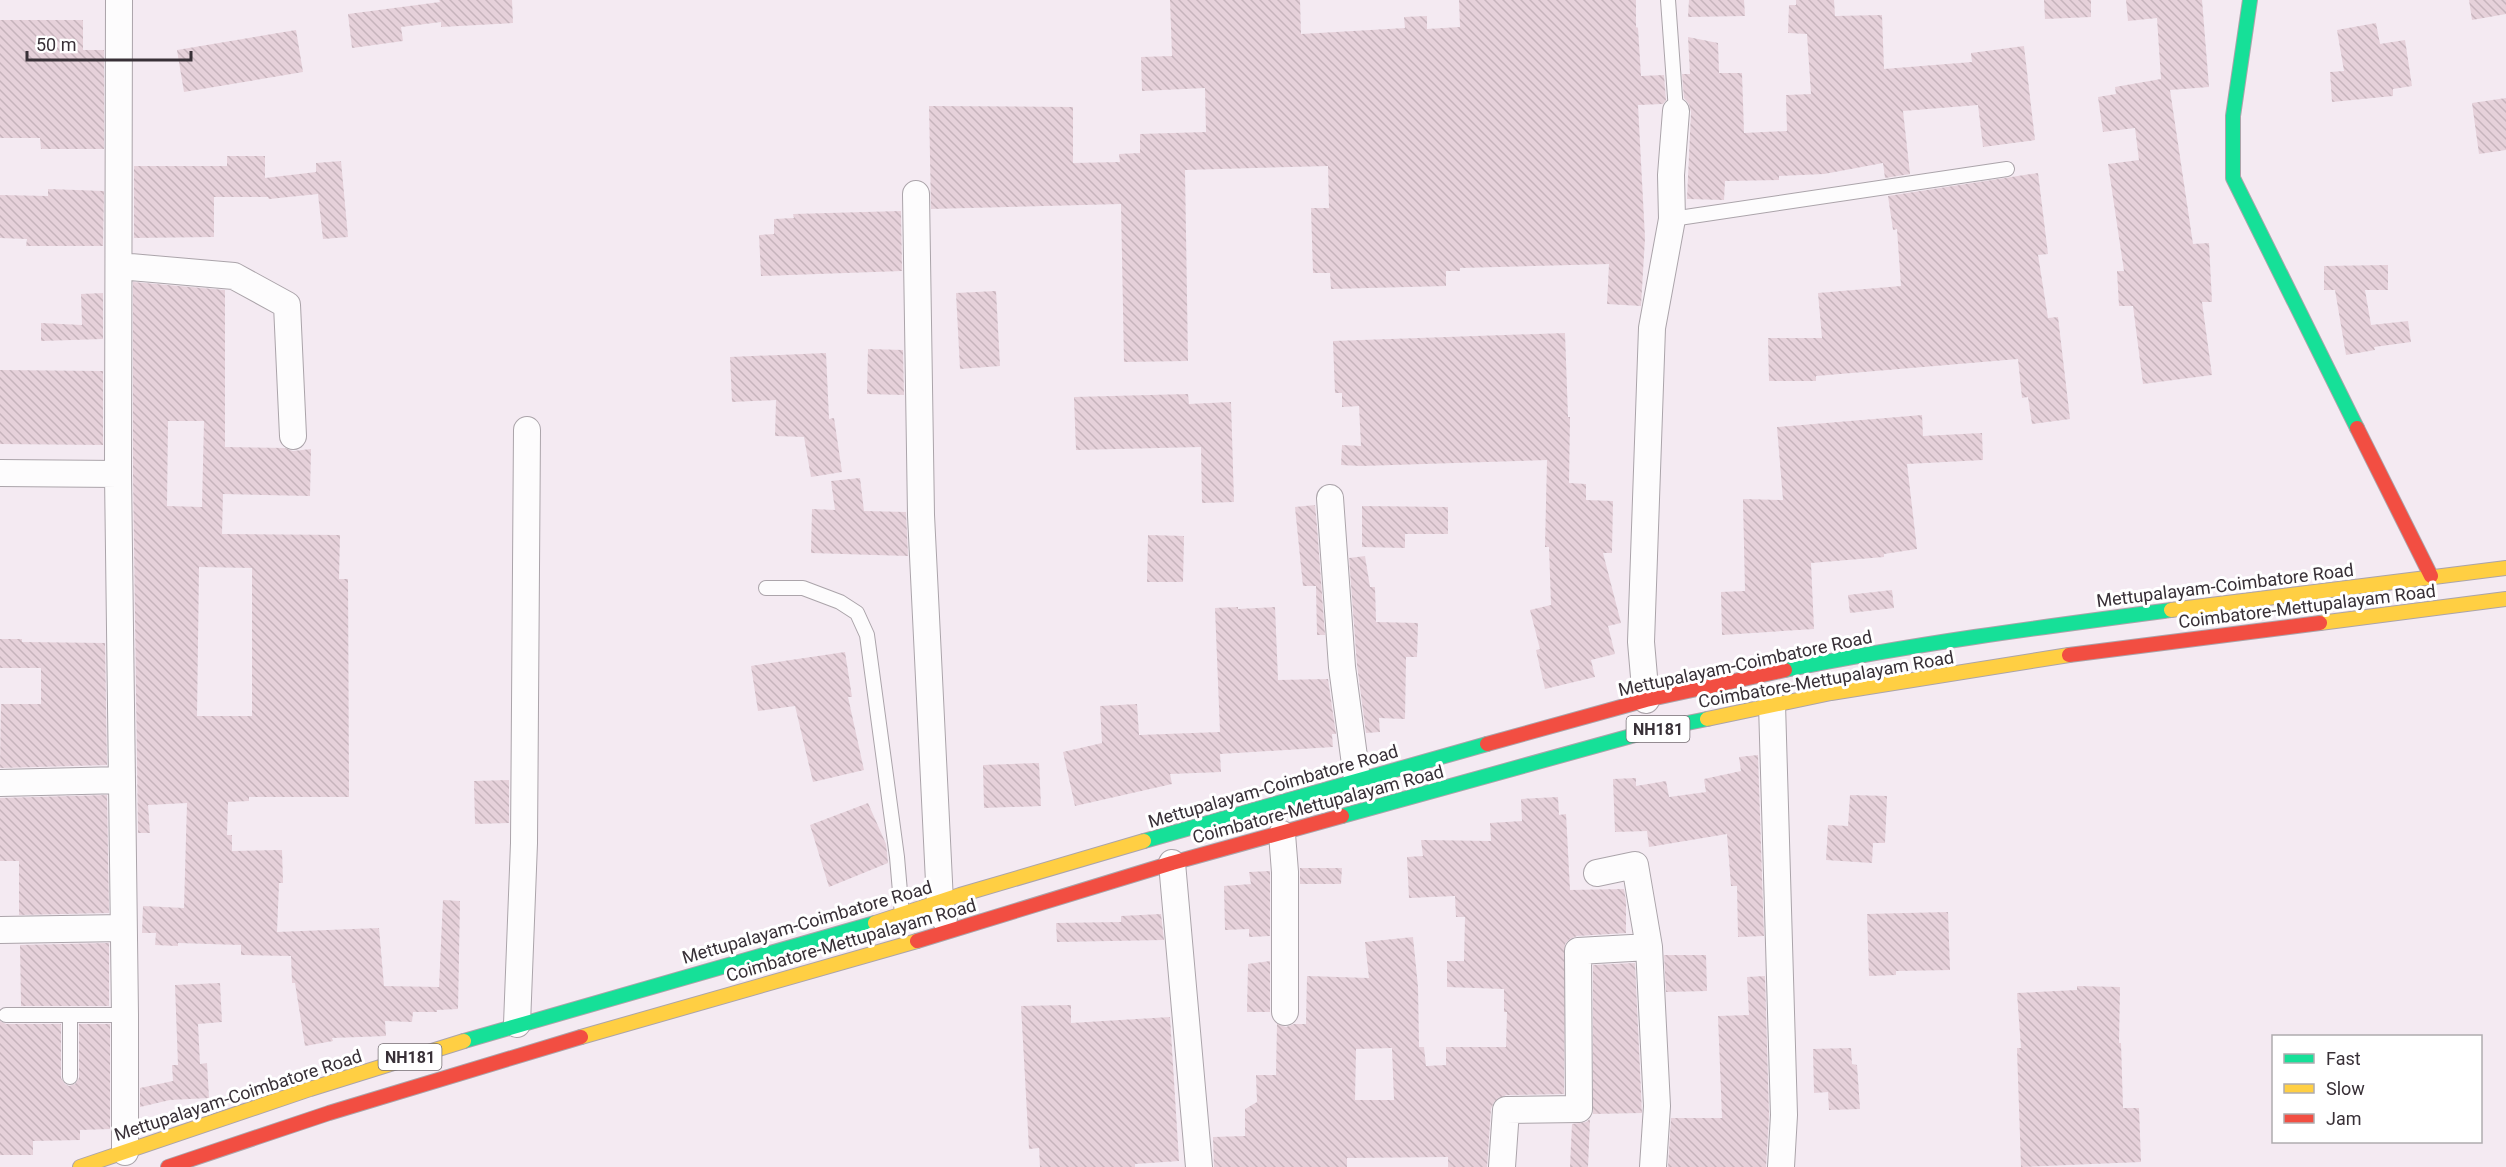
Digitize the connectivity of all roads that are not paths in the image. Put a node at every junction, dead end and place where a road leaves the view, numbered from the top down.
1 (101, 0) edge
2 (1668, 0) edge
3 (2250, 0) edge
4 (119, 9) edge
5 (1676, 111) joint
6 (2007, 169) dead end
7 (915, 194) dead end
8 (1672, 219) junction
9 (119, 266) junction
10 (527, 430) dead end
11 (293, 436) dead end
12 (0, 473) edge
13 (118, 474) junction
14 (1330, 498) dead end
15 (2506, 568) edge
16 (2431, 576) junction
17 (766, 588) dead end
18 (2506, 599) edge
19 (1772, 704) junction
20 (1649, 715) junction
21 (1357, 779) junction
22 (122, 780) junction
23 (0, 783) edge
24 (1282, 834) junction
25 (1172, 863) junction
26 (1597, 873) dead end
27 (940, 902) junction
28 (903, 915) junction
29 (123, 928) junction
30 (0, 930) edge
31 (948, 932) junction
32 (1649, 947) junction
33 (1285, 1012) dead end
34 (6, 1015) dead end
35 (69, 1015) junction
36 (125, 1015) junction
37 (517, 1024) junction
38 (70, 1077) dead end
39 (124, 1152) junction
40 (80, 1167) edge
41 (168, 1167) edge
42 (1199, 1167) edge
43 (1502, 1167) edge
44 (1653, 1167) edge
45 (1781, 1167) edge

1 - 4 street
2 - 5 lane
3 - 16 main road
4 - 9 street
5 - 8 street
6 - 8 lane
7 - 27 street
8 - 20 street
9 - 11 street
9 - 13 street
10 - 37 street
12 - 13 street
13 - 22 street
14 - 21 street
15 - 16 main road, Mettupalayam-Coimbatore Road / NH181
16 - 20 main road, Mettupalayam-Coimbatore Road / NH181
17 - 28 lane
18 - 19 main road, Coimbatore-Mettupalayam Road / NH181
19 - 20 main road, Coimbatore-Mettupalayam Road / NH181
19 - 45 street
20 - 21 main road, Mettupalayam-Coimbatore Road / NH181
20 - 24 main road, Coimbatore-Mettupalayam Road / NH181
21 - 27 main road, Mettupalayam-Coimbatore Road / NH181
22 - 23 street
22 - 29 street
24 - 25 main road, Coimbatore-Mettupalayam Road / NH181
24 - 33 street
25 - 31 main road, Coimbatore-Mettupalayam Road / NH181
25 - 42 street
26 - 32 street
27 - 28 main road, Mettupalayam-Coimbatore Road / NH181
27 - 31 street
28 - 37 main road, Mettupalayam-Coimbatore Road / NH181
29 - 30 street
29 - 36 street
31 - 41 main road, Coimbatore-Mettupalayam Road / NH181
32 - 43 street
32 - 44 street
34 - 35 lane
35 - 36 lane
35 - 38 lane
36 - 39 street
37 - 39 main road, Mettupalayam-Coimbatore Road / NH181
39 - 40 main road, Mettupalayam-Coimbatore Road / NH181

